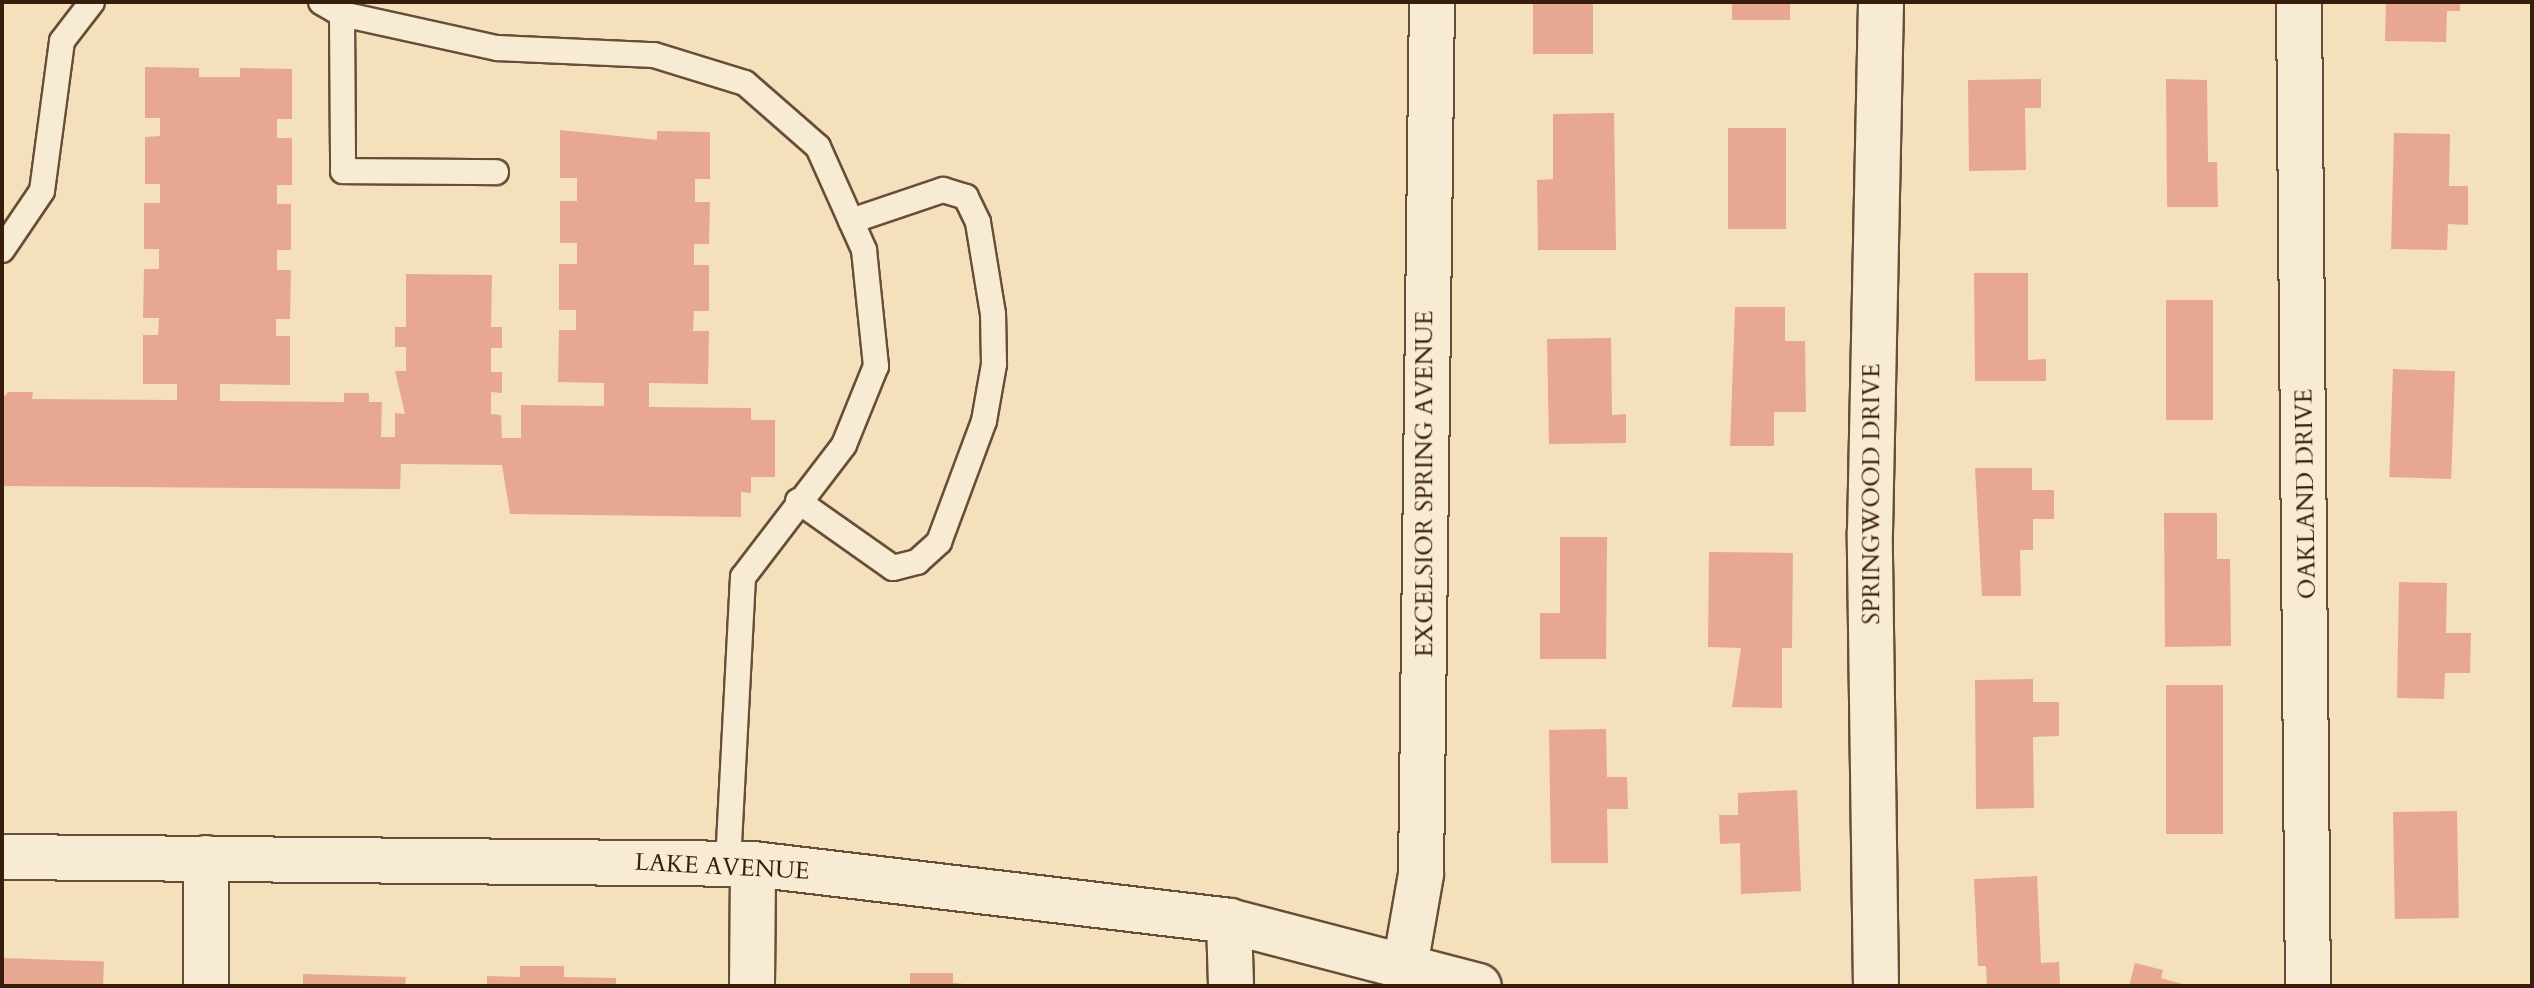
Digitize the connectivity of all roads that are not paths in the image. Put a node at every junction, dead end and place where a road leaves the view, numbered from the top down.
1 (92, 2) edge
2 (1432, 2) edge
3 (1881, 2) edge
4 (2299, 2) edge
5 (331, 8) edge
6 (496, 172) dead end
7 (851, 221) junction
8 (2, 250) edge
9 (798, 501) junction
10 (2, 857) edge
11 (206, 858) junction
12 (740, 864) junction
13 (1229, 921) junction
14 (1405, 966) junction
15 (206, 986) edge
16 (752, 986) edge
17 (1231, 986) edge
18 (1479, 986) edge
19 (1876, 986) edge
20 (2308, 986) edge

1 - 8 lane
2 - 14 street, EXCELSIOR SPRING AVENUE
3 - 19 street, SPRINGWOOD DRIVE
4 - 20 street, OAKLAND DRIVE
5 - 6 lane
5 - 7 lane
7 - 9 lane
7 - 9 lane
9 - 12 lane
10 - 11 street, LAKE AVENUE
11 - 12 street, LAKE AVENUE
11 - 15 street
12 - 13 street, LAKE AVENUE
12 - 16 street
13 - 14 street, LAKE AVENUE
13 - 17 street
14 - 18 street, LAKE AVENUE

